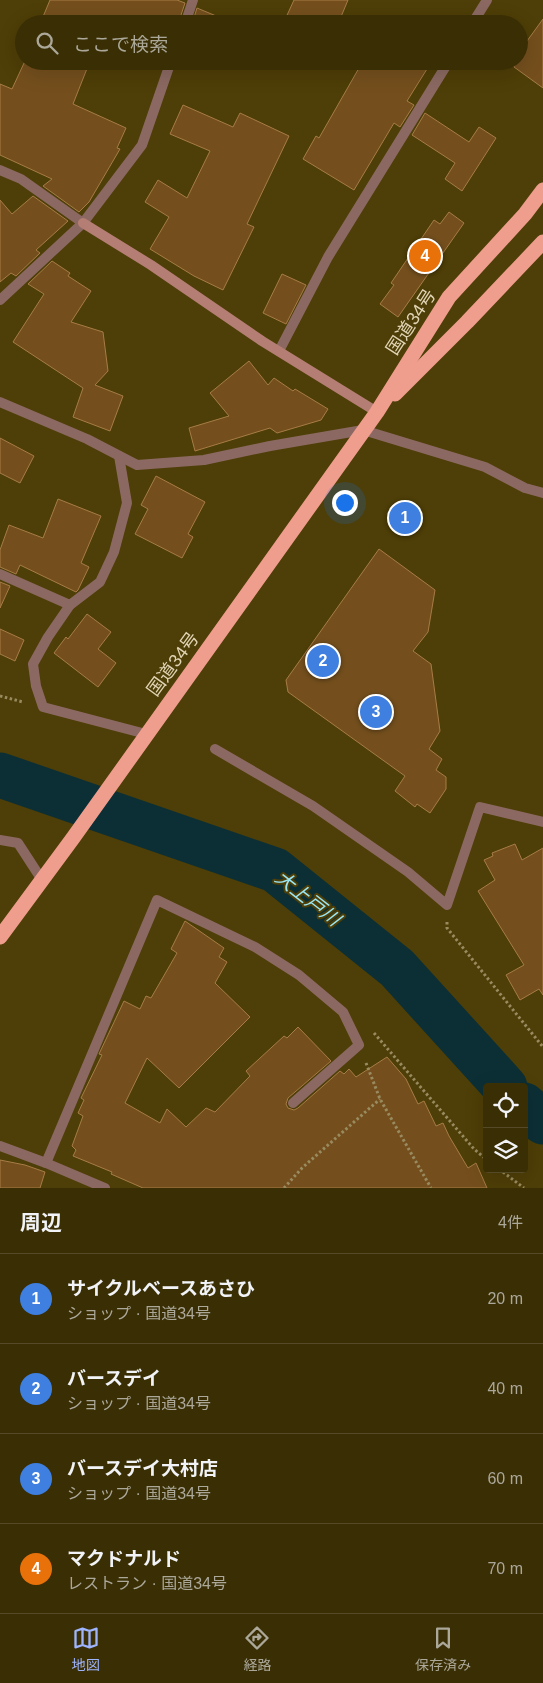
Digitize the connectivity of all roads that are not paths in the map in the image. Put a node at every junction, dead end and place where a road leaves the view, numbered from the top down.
1 (193, 0) edge
2 (487, 0) edge
3 (187, 15) edge
4 (478, 15) edge
5 (168, 70) edge
6 (443, 70) edge
7 (0, 170) edge
8 (543, 190) edge
9 (83, 223) junction
10 (543, 242) edge
11 (0, 300) edge
12 (279, 351) junction
13 (0, 402) edge
14 (377, 412) junction
15 (364, 430) junction
16 (119, 456) junction
17 (543, 493) edge
18 (0, 574) edge
19 (70, 605) junction
20 (31, 704) road end
21 (43, 707) junction
22 (143, 739) junction
23 (215, 749) dead end
24 (543, 822) edge
25 (0, 840) edge
26 (42, 880) junction
27 (0, 937) edge
28 (293, 1103) dead end
29 (0, 1146) edge
30 (46, 1162) junction
31 (105, 1188) edge

1 - 3 street
2 - 4 street
5 - 9 street
6 - 12 street
7 - 9 street
8 - 14 highway, 国道34号
9 - 11 street
9 - 12 street
10 - 14 highway, 国道34号
12 - 14 street
13 - 16 street
14 - 15 highway, 国道34号
15 - 16 street
15 - 17 street
15 - 22 highway, 国道34号
16 - 19 street
18 - 19 street
19 - 21 street
20 - 21 street
21 - 22 street
22 - 26 highway, 国道34号
23 - 24 street
25 - 26 street
26 - 27 highway, 国道34号
28 - 30 street
29 - 30 street
30 - 31 street

